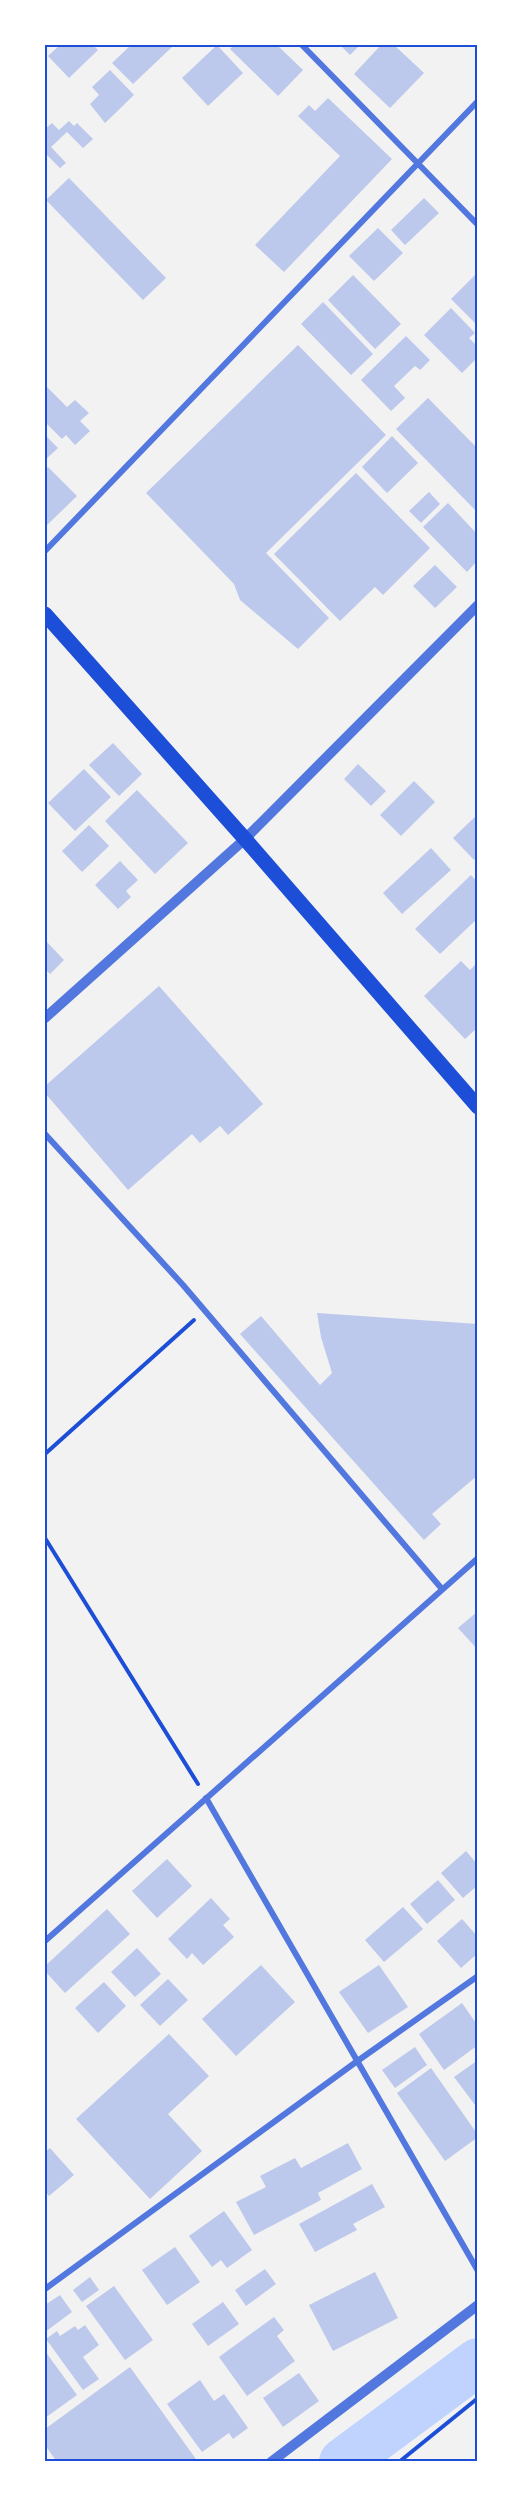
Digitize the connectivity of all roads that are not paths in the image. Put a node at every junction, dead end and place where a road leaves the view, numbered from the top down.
1 (302, 45) edge
2 (478, 101) edge
3 (417, 163) junction
4 (478, 225) edge
5 (45, 551) edge
6 (478, 604) edge
7 (45, 614) edge
8 (245, 839) junction
9 (45, 1018) edge
10 (478, 1107) edge
11 (45, 1134) edge
12 (478, 1558) edge
13 (442, 1589) junction
14 (206, 1798) junction
15 (45, 1941) edge
16 (478, 1976) edge
17 (356, 2062) junction
18 (478, 2271) edge
19 (45, 2289) edge
20 (478, 2305) edge
21 (271, 2462) edge

1 - 3 street
2 - 3 street
3 - 4 street
3 - 5 street
6 - 8 street
7 - 8 main road
8 - 9 street
8 - 10 main road
11 - 13 street
12 - 13 street
13 - 14 street
14 - 15 street
14 - 17 street
16 - 17 street
17 - 18 street
17 - 19 street
20 - 21 street

